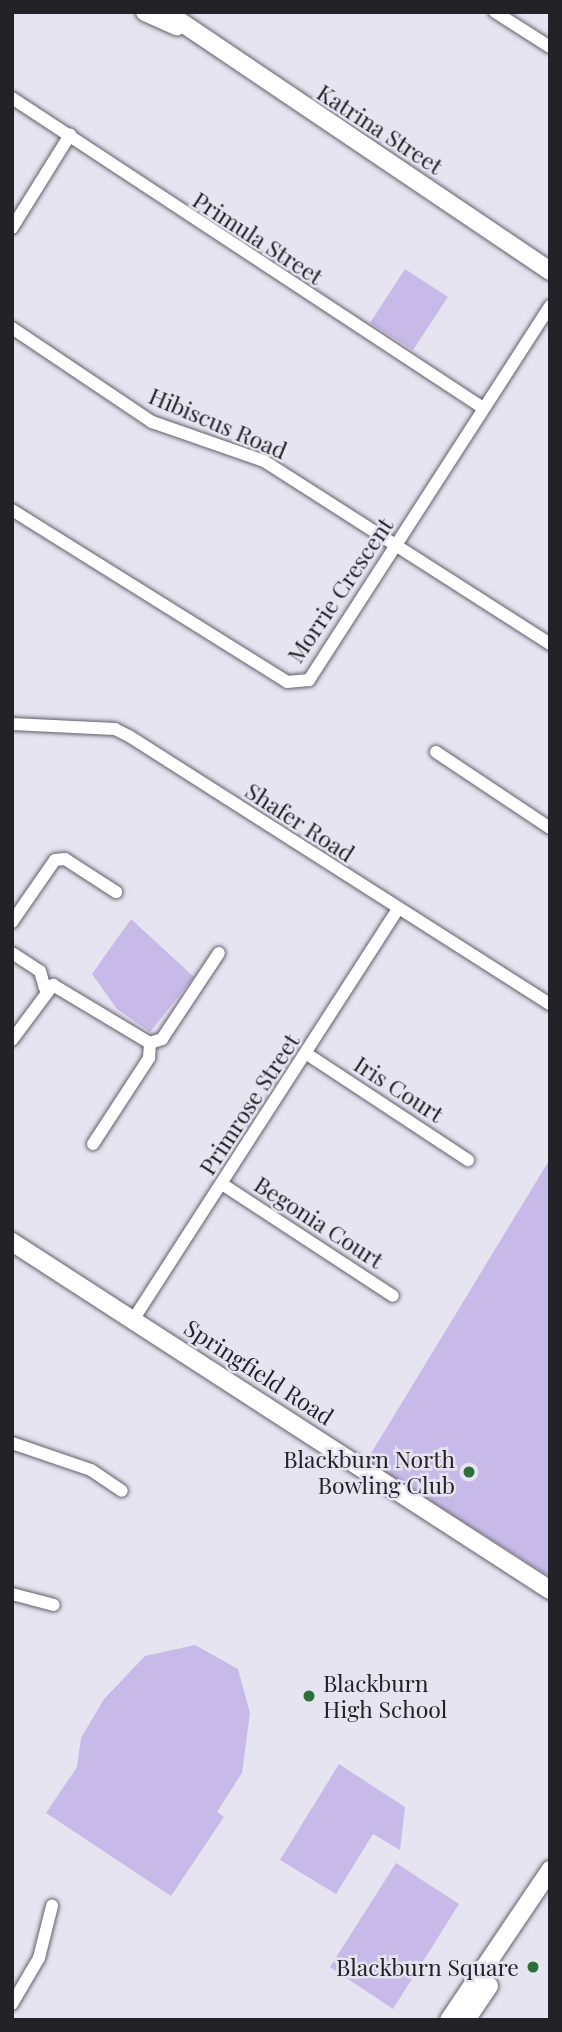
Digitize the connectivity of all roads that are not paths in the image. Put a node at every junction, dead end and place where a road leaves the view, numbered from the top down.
1 (495, 12) edge
2 (157, 14) edge
3 (550, 47) edge
4 (12, 98) edge
5 (70, 135) junction
6 (12, 228) edge
7 (550, 271) edge
8 (550, 306) edge
9 (12, 328) edge
10 (483, 408) junction
11 (12, 510) edge
12 (397, 545) junction
13 (550, 644) edge
14 (12, 724) edge
15 (436, 752) dead end
16 (550, 828) edge
17 (116, 892) dead end
18 (397, 911) junction
19 (12, 922) edge
20 (12, 953) edge
21 (219, 953) dead end
22 (45, 988) junction
23 (550, 1004) edge
24 (12, 1040) edge
25 (150, 1043) junction
26 (307, 1054) junction
27 (93, 1144) dead end
28 (468, 1160) dead end
29 (222, 1184) junction
30 (12, 1242) edge
31 (393, 1296) dead end
32 (133, 1320) junction
33 (12, 1443) edge
34 (122, 1491) dead end
35 (550, 1590) edge
36 (12, 1594) edge
37 (54, 1605) dead end
38 (550, 1870) edge
39 (541, 1899) edge
40 (52, 1906) dead end
41 (510, 1942) junction
42 (12, 2004) edge
43 (449, 2020) edge
44 (466, 2020) edge

1 - 3 street
2 - 7 main road, Katrina Street
4 - 5 street, Primula Street
5 - 6 street
5 - 10 street, Primula Street
8 - 10 street, Morrie Crescent
9 - 12 street, Hibiscus Road
10 - 12 street, Morrie Crescent
11 - 12 street, Morrie Crescent
12 - 13 street, Hibiscus Road
14 - 18 street, Shafer Road
15 - 16 street
17 - 19 street
18 - 23 street, Shafer Road
18 - 26 street, Primrose Street
20 - 22 street
21 - 25 street
22 - 24 street
22 - 25 street
25 - 27 street
26 - 28 street, Iris Court
26 - 29 street, Primrose Street
29 - 31 street, Begonia Court
29 - 32 street, Primrose Street
30 - 32 main road, Springfield Road
32 - 35 main road, Springfield Road
33 - 34 street
36 - 37 street
38 - 39 main road
39 - 41 main road
40 - 42 street
41 - 43 main road
41 - 44 main road

